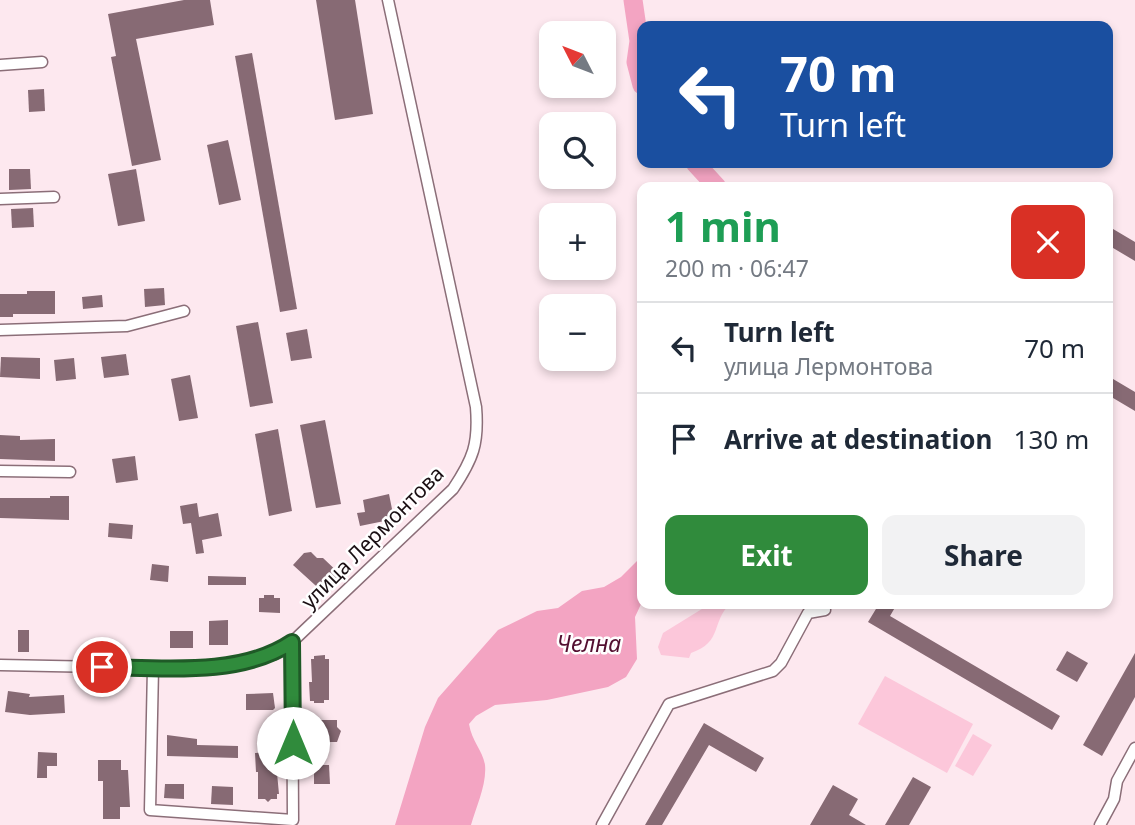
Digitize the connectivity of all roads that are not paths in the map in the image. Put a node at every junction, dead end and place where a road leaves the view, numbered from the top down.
1 (388, 0) edge
2 (42, 62) dead end
3 (0, 65) edge
4 (54, 197) dead end
5 (0, 199) edge
6 (184, 311) dead end
7 (0, 330) edge
8 (0, 471) edge
9 (70, 472) dead end
10 (825, 610) dead end
11 (292, 642) junction
12 (0, 665) edge
13 (153, 668) junction
14 (1135, 748) edge
15 (602, 825) edge
16 (1100, 825) edge

1 - 11 street, улица Лермонтова
2 - 3 street
4 - 5 street
6 - 7 street
8 - 9 street
10 - 15 street
11 - 13 street, улица Лермонтова
11 - 13 street
12 - 13 street, улица Лермонтова
14 - 16 street

